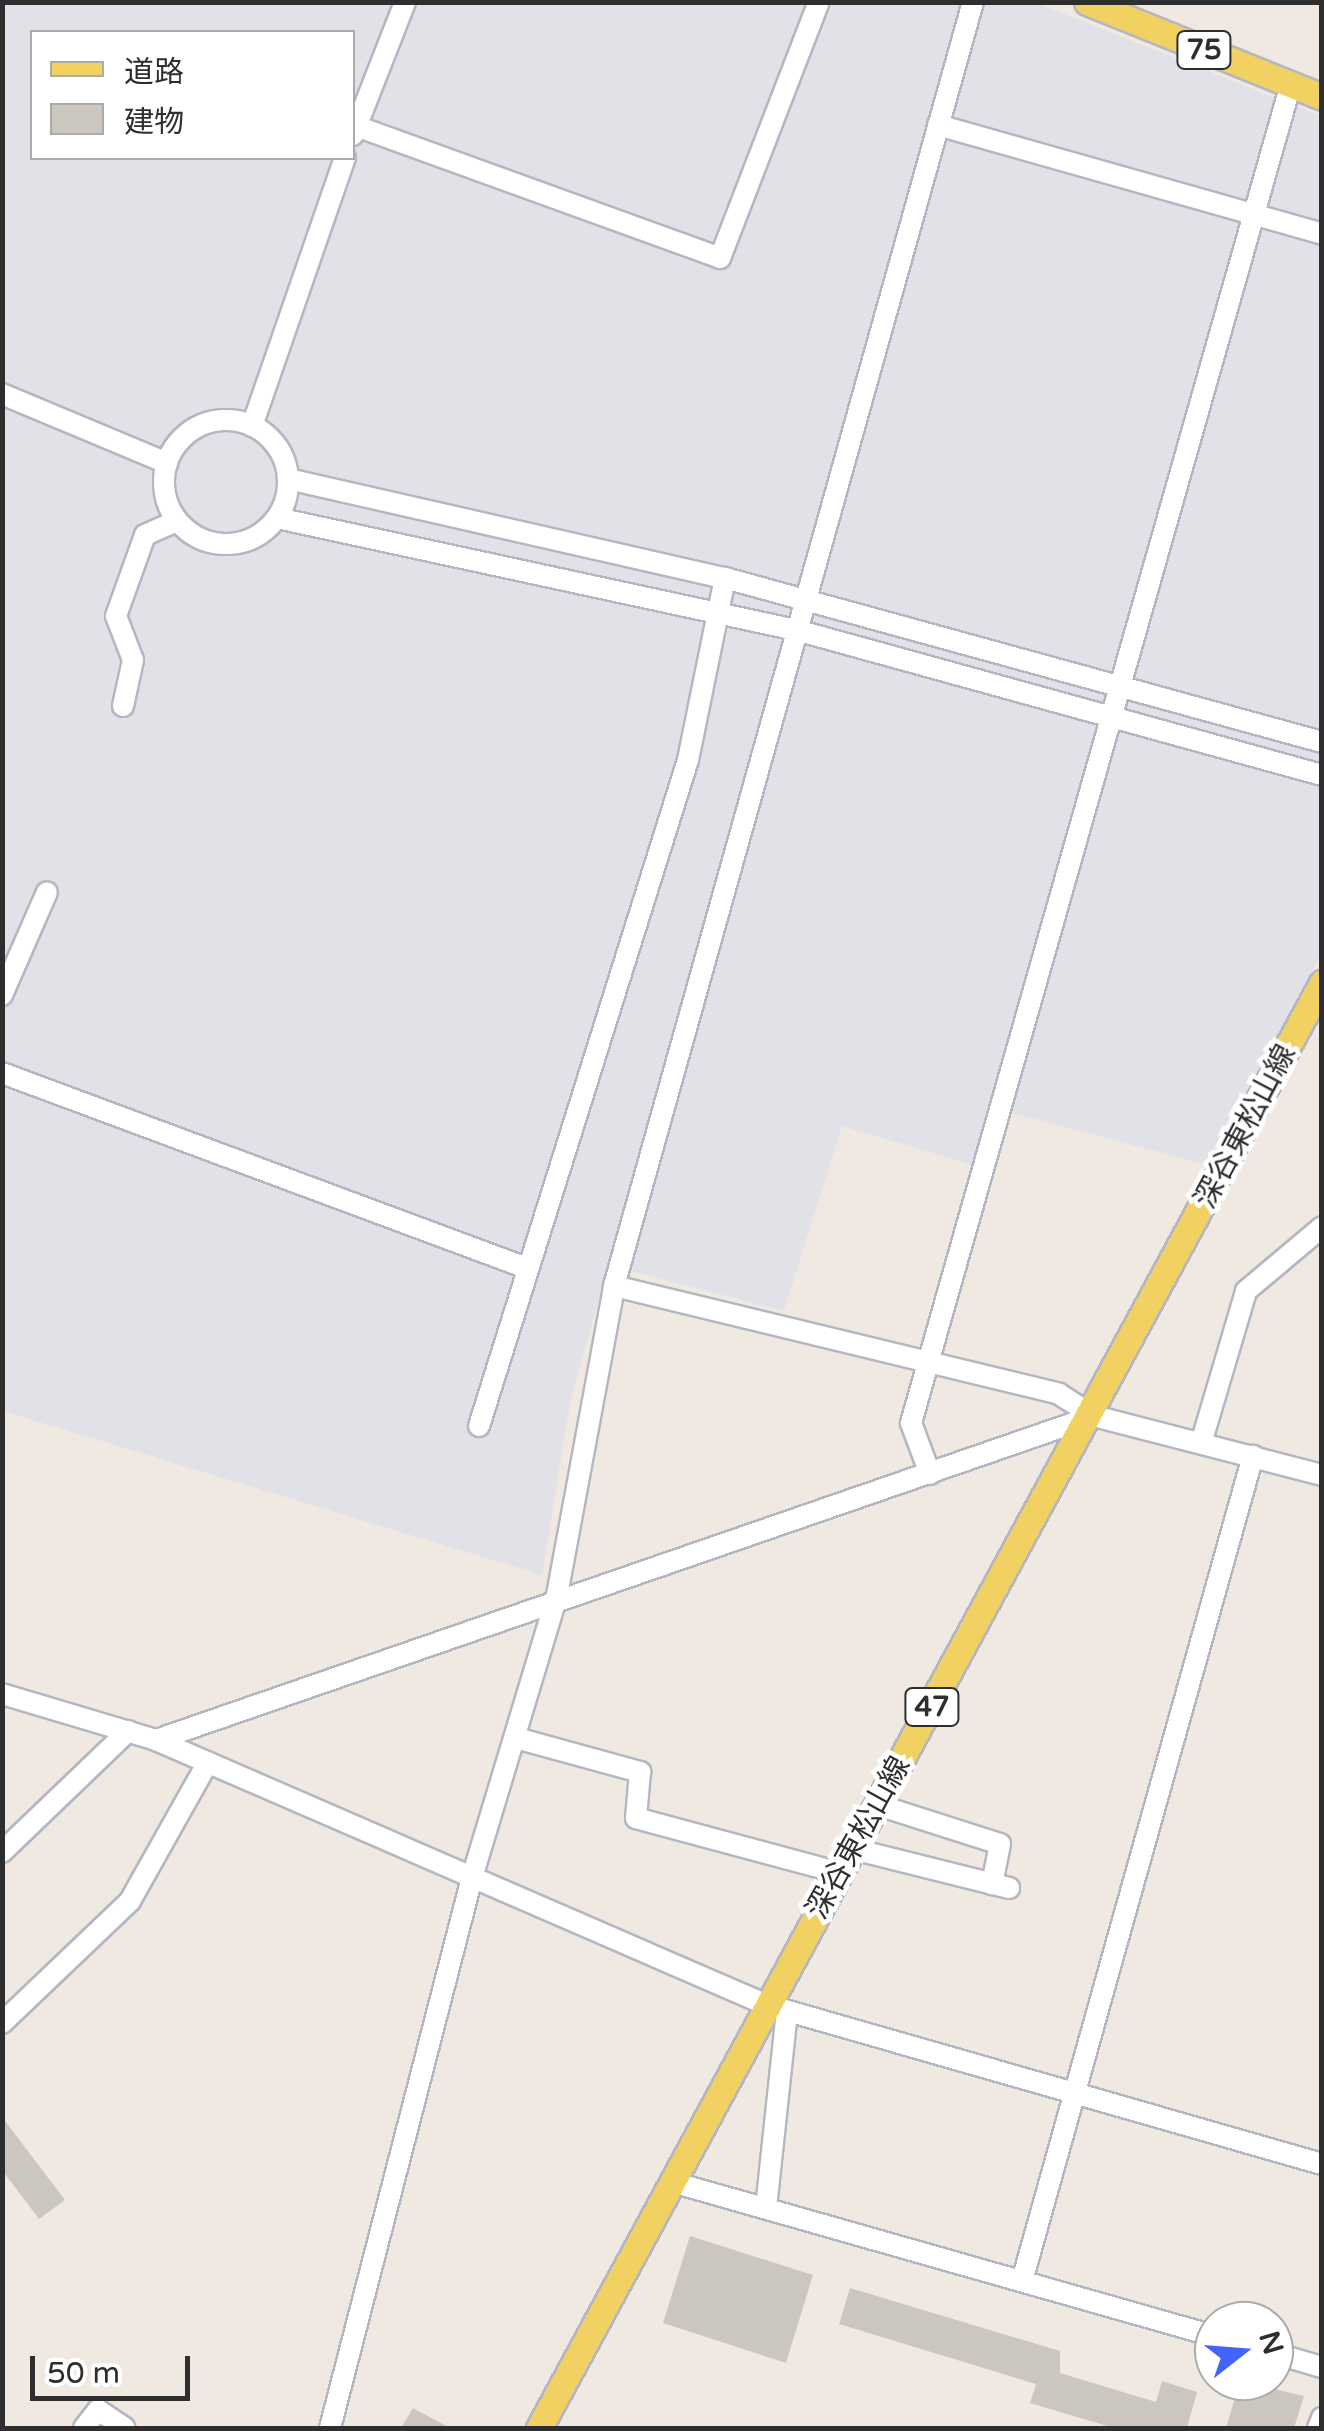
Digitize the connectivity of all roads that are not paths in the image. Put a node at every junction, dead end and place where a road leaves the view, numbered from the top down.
1 (405, 2) edge
2 (819, 2) edge
3 (973, 2) edge
4 (1087, 2) edge
5 (1290, 84) junction
6 (1322, 97) edge
7 (938, 125) junction
8 (355, 129) edge
9 (355, 132) edge
10 (345, 160) edge
11 (1258, 215) junction
12 (1322, 234) edge
13 (2, 394) edge
14 (252, 426) junction
15 (167, 464) junction
16 (288, 479) junction
17 (277, 518) junction
18 (177, 521) junction
19 (724, 578) junction
20 (804, 598) junction
21 (718, 612) junction
22 (796, 630) junction
23 (1122, 687) junction
24 (123, 706) dead end
25 (1113, 720) junction
26 (1322, 742) edge
27 (1322, 775) edge
28 (47, 892) dead end
29 (1322, 983) edge
30 (2, 995) edge
31 (2, 1074) edge
32 (1322, 1227) edge
33 (524, 1267) junction
34 (614, 1286) junction
35 (933, 1364) junction
36 (1094, 1416) junction
37 (478, 1426) dead end
38 (1202, 1440) junction
39 (1253, 1456) junction
40 (930, 1474) junction
41 (1322, 1475) edge
42 (556, 1594) junction
43 (2, 1694) edge
44 (128, 1731) junction
45 (516, 1738) junction
46 (156, 1740) junction
47 (208, 1762) junction
48 (878, 1804) junction
49 (854, 1849) junction
50 (2, 1852) edge
51 (840, 1873) junction
52 (473, 1874) junction
53 (777, 2008) junction
54 (2, 2023) edge
55 (1071, 2092) junction
56 (1322, 2164) edge
57 (672, 2182) junction
58 (766, 2208) junction
59 (1022, 2281) junction
60 (1194, 2330) edge
61 (1294, 2359) edge
62 (1322, 2367) edge
63 (1322, 2418) edge
64 (84, 2428) edge
65 (125, 2428) edge
66 (330, 2428) edge
67 (539, 2428) edge
68 (1318, 2428) edge

1 - 8 street
2 - 9 street
3 - 7 street
4 - 5 main road, 75
5 - 6 main road, 75
5 - 11 street
7 - 11 street
7 - 20 street
10 - 14 street
11 - 12 street
11 - 23 street
13 - 15 street
14 - 15 street
14 - 16 street
15 - 18 street
16 - 17 street
16 - 19 street
17 - 18 street
17 - 21 street
18 - 24 street
19 - 20 street
19 - 21 street
20 - 22 street
20 - 23 street
21 - 22 street
21 - 33 street
22 - 25 street
22 - 34 street
23 - 25 street
23 - 26 street
25 - 27 street
25 - 35 street
28 - 30 street
29 - 36 main road, 深谷東松山線 / 47
31 - 33 street
32 - 38 street
33 - 37 street
34 - 35 street
34 - 42 street
35 - 36 street
35 - 40 street
36 - 38 street
36 - 40 street
36 - 48 main road, 深谷東松山線 / 47
38 - 39 street
39 - 41 street
39 - 55 street
40 - 42 street
42 - 45 street
42 - 46 street
43 - 44 street
44 - 46 street
44 - 50 street
45 - 51 street
45 - 52 street
46 - 47 street
47 - 52 street
47 - 54 street
48 - 49 main road, 深谷東松山線 / 47
48 - 49 street
49 - 51 main road, 深谷東松山線 / 47
51 - 53 main road, 深谷東松山線 / 47
52 - 53 street
52 - 66 street
53 - 55 street
53 - 57 main road, 深谷東松山線 / 47
53 - 58 street
55 - 56 street
55 - 59 street
57 - 58 street
57 - 67 main road, 深谷東松山線 / 47
58 - 59 street
59 - 60 street
61 - 62 street
63 - 68 street
64 - 65 street

